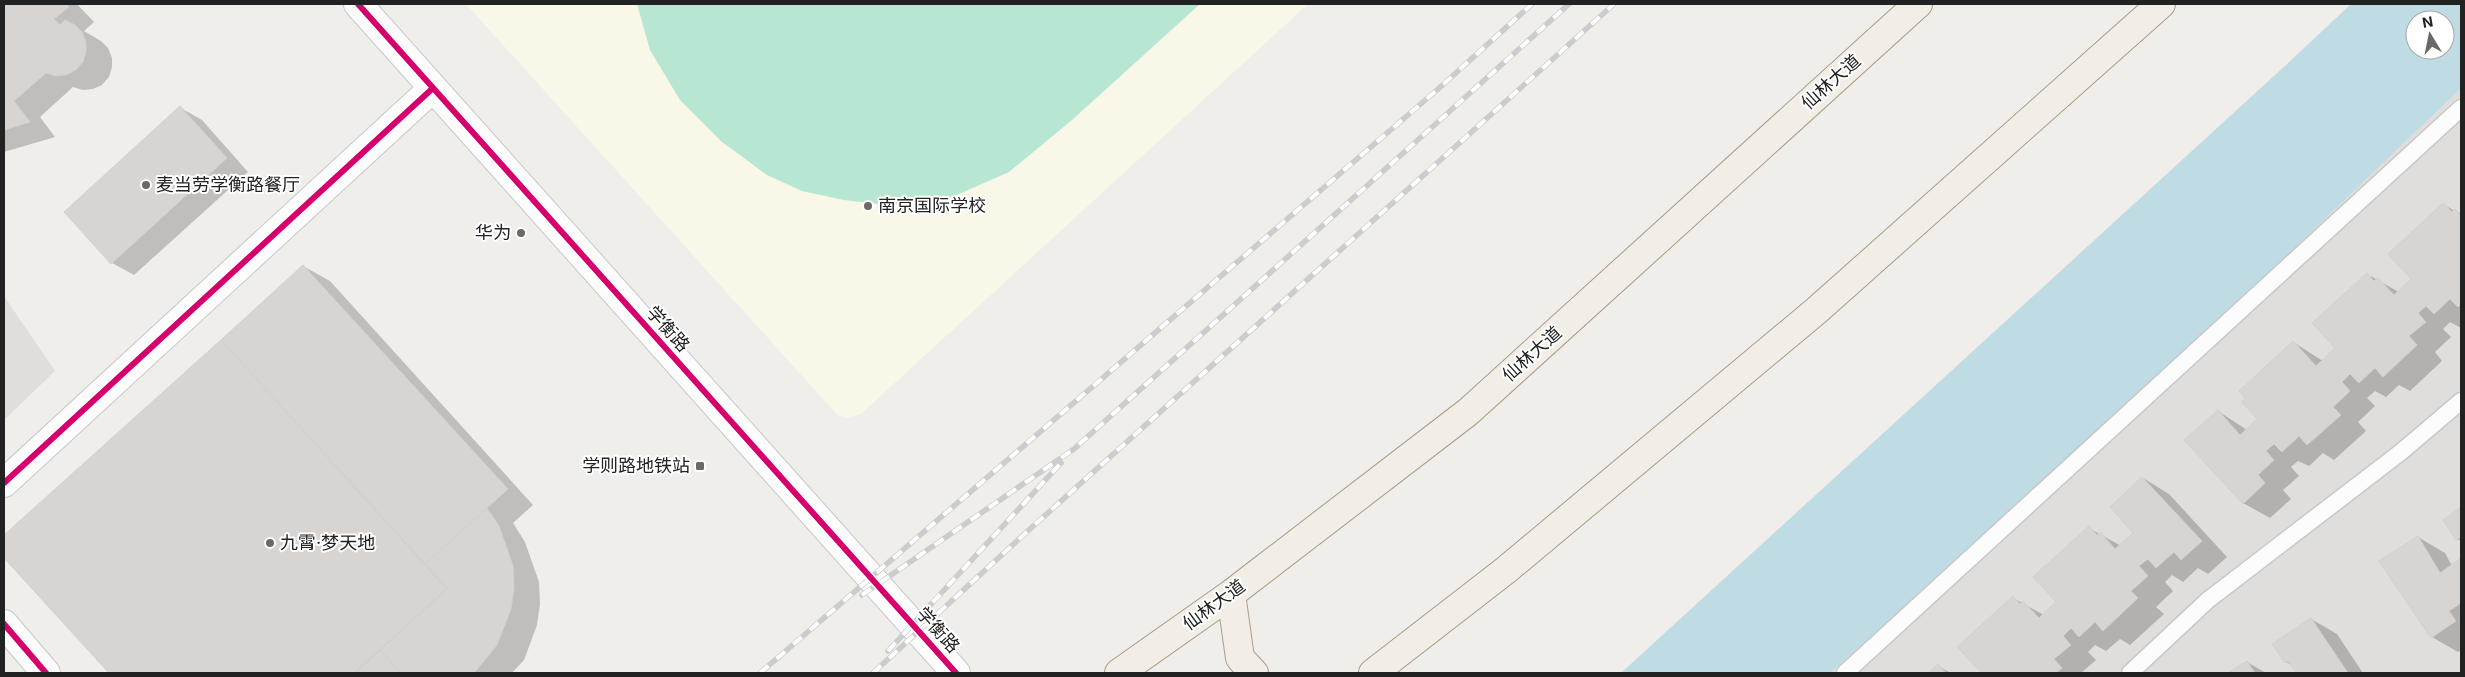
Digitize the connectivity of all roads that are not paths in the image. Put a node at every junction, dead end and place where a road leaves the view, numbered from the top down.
1 (358, 4) edge
2 (1918, 4) edge
3 (2161, 4) edge
4 (433, 88) junction
5 (2461, 108) edge
6 (2461, 401) edge
7 (4, 483) edge
8 (1231, 594) junction
9 (4, 624) edge
10 (46, 673) edge
11 (956, 673) edge
12 (1119, 673) edge
13 (1254, 673) edge
14 (1373, 673) edge
15 (1845, 673) edge
16 (2130, 673) edge

1 - 4 street, 学衡路
2 - 8 main road, 仙林大道
3 - 14 main road
4 - 7 street
4 - 11 street, 学衡路
5 - 15 lane
6 - 16 lane
8 - 12 main road, 仙林大道
8 - 13 main road
9 - 10 street

